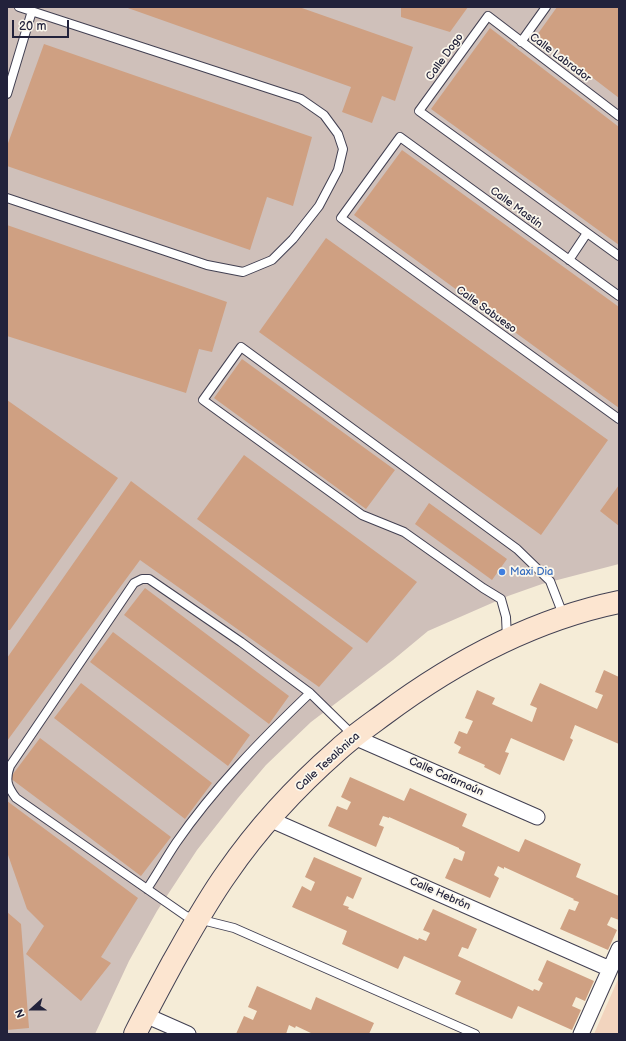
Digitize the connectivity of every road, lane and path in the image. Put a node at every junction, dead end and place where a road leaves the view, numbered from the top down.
1 (19, 7) edge
2 (546, 7) edge
3 (32, 11) junction
4 (488, 16) joint
5 (521, 42) junction
6 (7, 94) edge
7 (419, 111) joint
8 (619, 116) edge
9 (400, 137) joint
10 (7, 198) edge
11 (587, 233) junction
12 (619, 256) edge
13 (569, 260) junction
14 (619, 296) edge
15 (619, 420) edge
16 (619, 602) edge
17 (564, 617) junction
18 (507, 640) junction
19 (310, 693) junction
20 (354, 736) junction
21 (537, 817) dead end
22 (269, 819) junction
23 (147, 889) junction
24 (197, 918) junction
25 (619, 949) edge
26 (610, 970) junction
27 (140, 1024) edge
28 (188, 1034) edge
29 (475, 1034) edge
30 (581, 1034) edge

1 - 3 lane
2 - 5 lane
3 - 6 lane
3 - 10 lane
4 - 5 lane, Calle Labrador
4 - 7 lane, Calle Dogo
5 - 8 lane, Calle Labrador
7 - 11 lane, Calle Mastín
9 - 13 lane, Calle Mastín
9 - 15 lane, Calle Sabueso
11 - 12 lane, Calle Mastín
11 - 13 lane
13 - 14 lane, Calle Mastín
16 - 17 street, Calle Tesalónica
17 - 18 street, Calle Tesalónica
17 - 18 lane
18 - 20 street, Calle Tesalónica
19 - 20 lane
19 - 23 lane
19 - 23 lane
20 - 21 street, Calle Cafarnaún
20 - 22 street, Calle Tesalónica
22 - 24 street, Calle Tesalónica
22 - 26 street, Calle Hebrón
23 - 24 lane
24 - 27 street, Calle Tesalónica
24 - 29 lane
25 - 26 street
26 - 30 street
27 - 28 street

